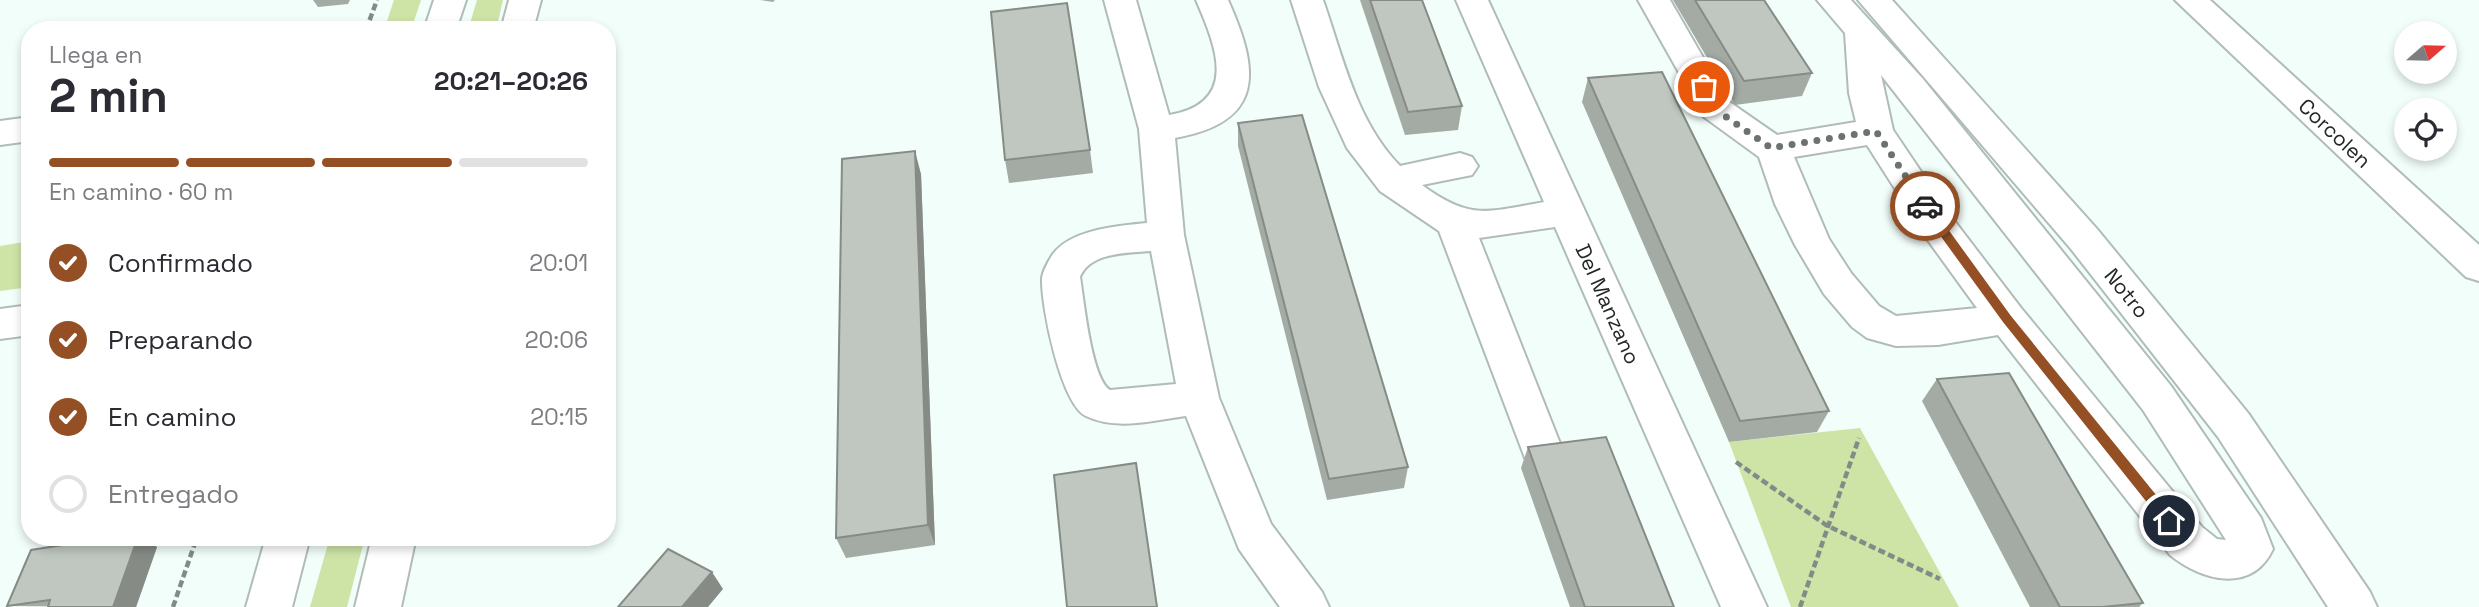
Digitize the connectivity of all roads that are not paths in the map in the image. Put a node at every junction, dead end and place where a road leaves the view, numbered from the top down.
1 (450, 0) edge
2 (525, 0) edge
3 (1120, 0) edge
4 (1212, 0) edge
5 (1307, 0) edge
6 (1472, 0) edge
7 (1654, 0) edge
8 (1833, 0) edge
9 (2191, 0) edge
10 (1867, 15) edge
11 (443, 21) edge
12 (519, 21) edge
13 (1156, 129) junction
14 (21, 130) edge
15 (1876, 131) junction
16 (0, 133) edge
17 (1771, 148) junction
18 (1460, 166) dead end
19 (1393, 182) junction
20 (1567, 212) junction
21 (1454, 222) junction
22 (1166, 235) junction
23 (2479, 267) edge
24 (2007, 319) junction
25 (21, 321) edge
26 (0, 324) edge
27 (1199, 398) junction
28 (1540, 446) edge
29 (286, 546) edge
30 (392, 546) edge
31 (269, 607) edge
32 (378, 607) edge
33 (1306, 607) edge
34 (1744, 607) edge
35 (2354, 607) edge

1 - 11 street
2 - 12 street
3 - 13 street
4 - 13 street
5 - 19 street
6 - 20 street, Del Manzano
7 - 17 street
8 - 10 street
9 - 23 street, Corcolen
10 - 15 street
10 - 24 street
10 - 35 street, Notro
13 - 22 street
14 - 16 street
15 - 17 street
15 - 24 street
17 - 24 street
18 - 19 street
19 - 21 street
20 - 21 street
20 - 34 street, Del Manzano
21 - 28 street
22 - 27 street
22 - 27 street
25 - 26 street
27 - 33 street
29 - 31 street
30 - 32 street

